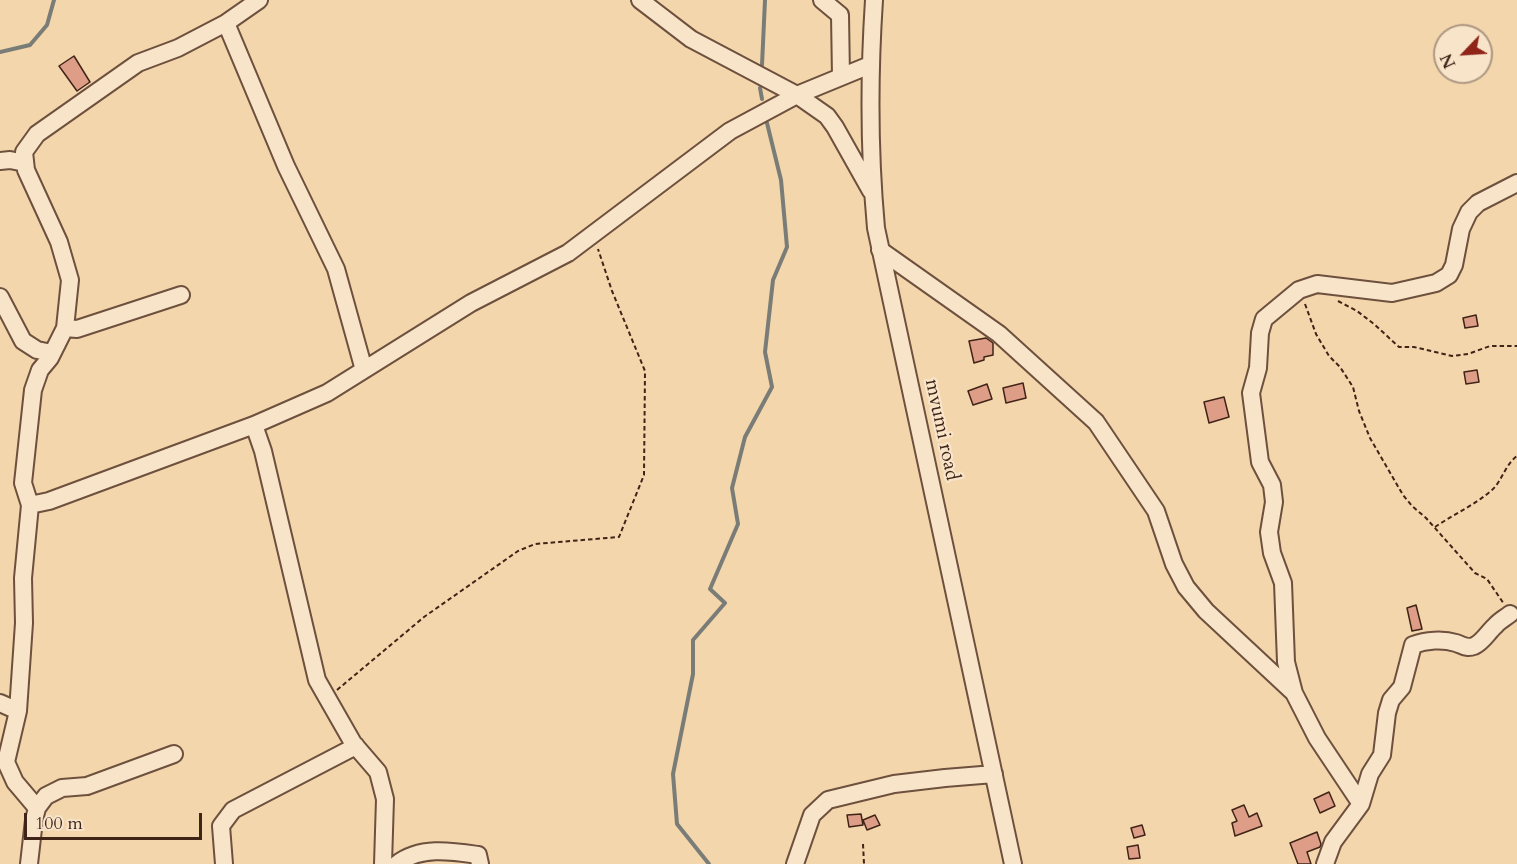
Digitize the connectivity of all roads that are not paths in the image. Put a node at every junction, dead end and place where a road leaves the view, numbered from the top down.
1 (259, 0) edge
2 (640, 0) edge
3 (822, 0) edge
4 (874, 0) edge
5 (226, 23) junction
6 (870, 65) junction
7 (841, 77) junction
8 (797, 95) junction
9 (0, 161) edge
10 (25, 163) junction
11 (1517, 183) edge
12 (872, 193) junction
13 (880, 250) junction
14 (180, 295) dead end
15 (0, 297) edge
16 (65, 328) junction
17 (52, 353) junction
18 (364, 370) junction
19 (254, 425) junction
20 (30, 505) junction
21 (1510, 614) road end
22 (1294, 693) junction
23 (0, 703) edge
24 (18, 711) junction
25 (356, 746) junction
26 (174, 754) dead end
27 (994, 774) junction
28 (1361, 804) junction
29 (37, 808) junction
30 (29, 864) edge
31 (224, 864) edge
32 (384, 864) edge
33 (397, 864) edge
34 (480, 864) edge
35 (795, 864) edge
36 (1013, 864) edge
37 (1326, 864) edge

1 - 5 street
2 - 8 street
3 - 7 street
4 - 6 street, mvumi road
5 - 10 street
5 - 18 street
6 - 7 street
6 - 12 street, mvumi road
7 - 8 street
8 - 12 street
8 - 18 street
9 - 10 street
10 - 16 street
11 - 22 street
12 - 13 street, mvumi road
13 - 22 street
13 - 27 street, mvumi road
14 - 16 street
15 - 17 street
16 - 17 street
17 - 20 street
18 - 19 street
19 - 20 street
19 - 25 street
20 - 24 street
21 - 28 street
22 - 28 street
23 - 24 street
24 - 29 street
25 - 31 street
25 - 32 street
26 - 29 street
27 - 35 street
27 - 36 street, mvumi road
28 - 37 street
29 - 30 street
33 - 34 street

